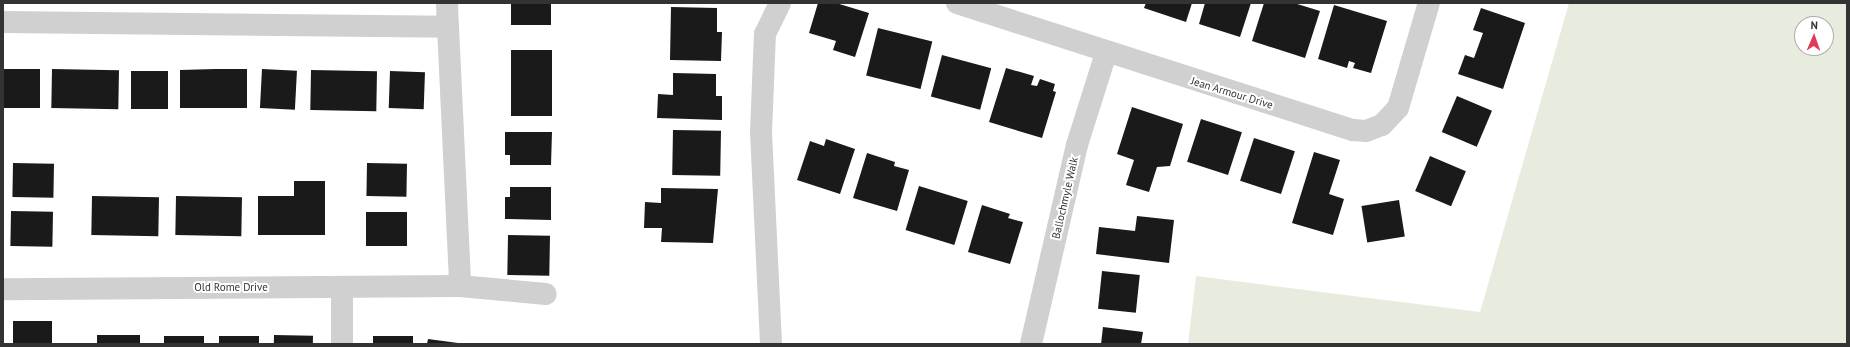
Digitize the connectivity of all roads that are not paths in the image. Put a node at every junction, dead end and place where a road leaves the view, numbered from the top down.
1 (447, 3) edge
2 (780, 3) edge
3 (957, 3) edge
4 (1429, 3) edge
5 (3, 22) edge
6 (448, 27) junction
7 (1106, 53) junction
8 (460, 286) junction
9 (342, 287) junction
10 (3, 289) edge
11 (546, 294) dead end
12 (342, 344) edge
13 (771, 344) edge
14 (1031, 344) edge

1 - 6 street
2 - 13 street
3 - 7 street, Jean Armour Drive
4 - 7 street, Jean Armour Drive
5 - 6 street
6 - 8 street
7 - 14 street, Ballochmyle Walk
8 - 9 street, Old Rome Drive
8 - 11 street, Old Rome Drive
9 - 10 street, Old Rome Drive
9 - 12 street

